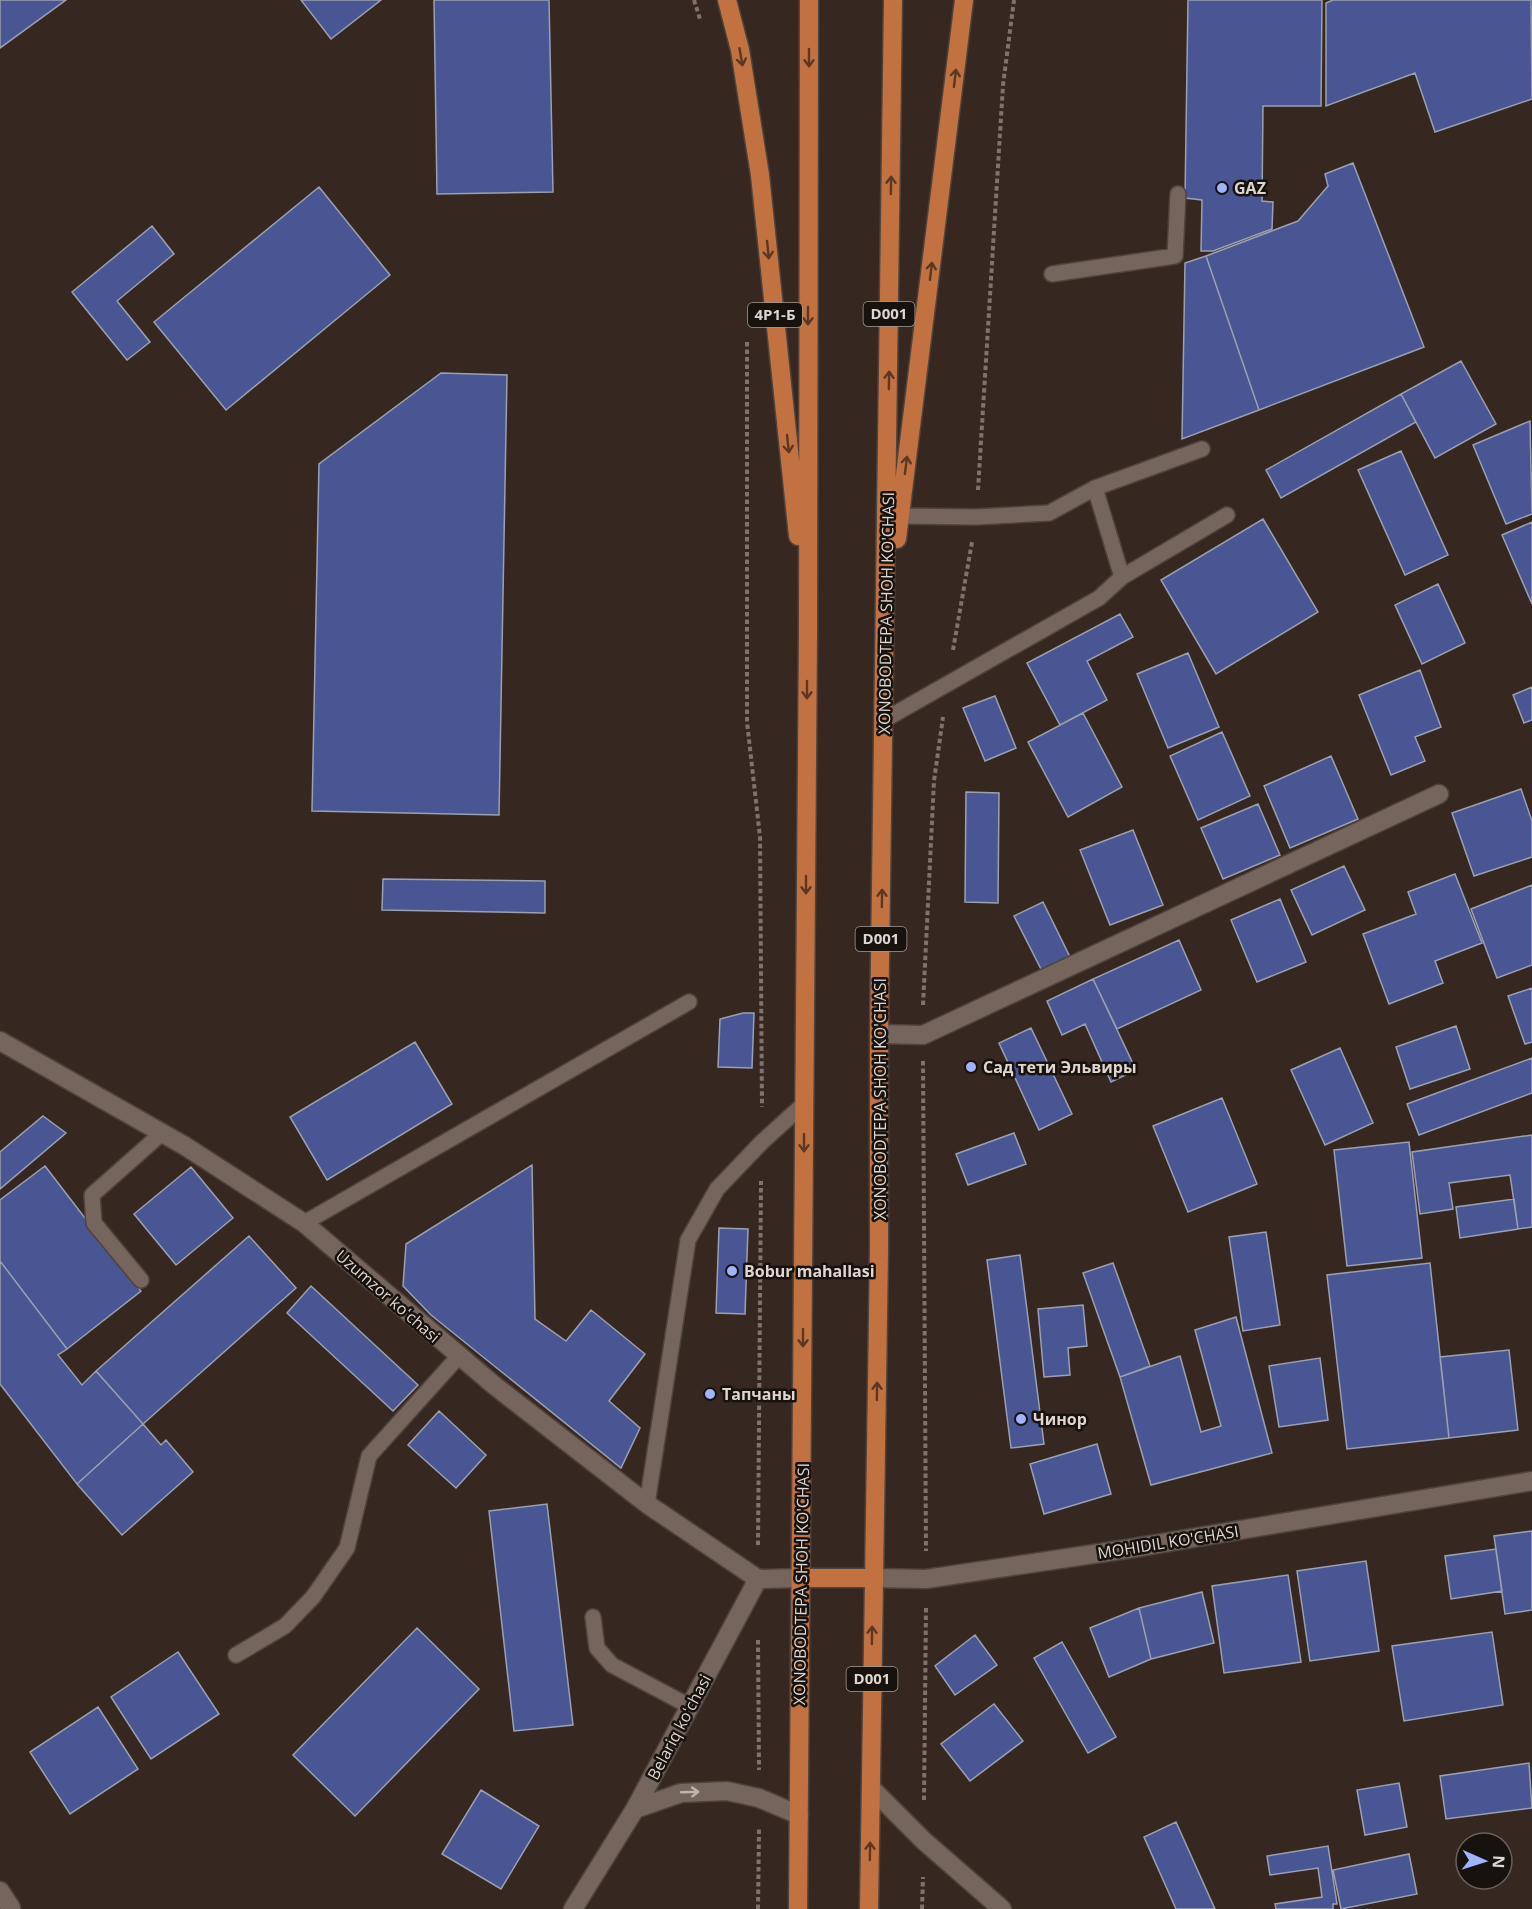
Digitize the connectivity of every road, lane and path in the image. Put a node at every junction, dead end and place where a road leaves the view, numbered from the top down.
1 (694, 0) edge
2 (726, 0) edge
3 (809, 0) edge
4 (893, 0) edge
5 (964, 0) edge
6 (1014, 0) edge
7 (702, 23) dead end
8 (1178, 194) dead end
9 (1052, 274) dead end
10 (747, 332) dead end
11 (1202, 448) dead end
12 (1095, 488) junction
13 (1227, 515) dead end
14 (900, 516) junction
15 (976, 518) junction
16 (1122, 577) junction
17 (886, 627) junction
18 (808, 632) junction
19 (948, 684) junction
20 (884, 720) junction
21 (1439, 794) dead end
22 (689, 1002) dead end
23 (879, 1034) junction
24 (923, 1035) junction
25 (0, 1041) edge
26 (805, 1103) junction
27 (162, 1133) junction
28 (762, 1142) junction
29 (304, 1223) junction
30 (141, 1280) dead end
31 (459, 1356) junction
32 (1532, 1481) edge
33 (647, 1504) junction
34 (801, 1578) junction
35 (873, 1578) junction
36 (758, 1579) junction
37 (926, 1579) junction
38 (593, 1617) dead end
39 (758, 1638) dead end
40 (236, 1655) dead end
41 (691, 1707) junction
42 (871, 1788) junction
43 (759, 1798) junction
44 (635, 1809) junction
45 (799, 1815) junction
46 (924, 1841) junction
47 (0, 1891) edge
48 (11, 1908) edge
49 (573, 1909) edge
50 (758, 1909) edge
51 (798, 1909) edge
52 (869, 1909) edge
53 (922, 1909) edge
54 (1002, 1909) edge

1 - 7 path
2 -> 18 highway, 4Р1-Б
3 -> 18 highway, XONOBODTEPA SHOH KO'CHASI
17 -> 4 highway, XONOBODTEPA SHOH KO'CHASI / D001
14 -> 5 highway
6 - 15 path
8 - 9 lane
10 - 28 path
11 - 12 lane
12 - 15 lane
12 - 16 lane
13 - 16 lane
14 - 15 lane
14 - 17 highway
15 - 19 path
16 - 19 lane
17 - 20 highway, XONOBODTEPA SHOH KO'CHASI / D001
18 -> 26 highway, XONOBODTEPA SHOH KO'CHASI
19 - 20 lane
19 - 24 path
23 -> 20 highway, XONOBODTEPA SHOH KO'CHASI / D001
21 - 24 street
22 - 29 lane
23 - 24 street
35 -> 23 highway, XONOBODTEPA SHOH KO'CHASI / D001
24 - 37 path
25 - 27 street, Uzumzor koʻchasi
26 - 28 lane
26 -> 34 highway, XONOBODTEPA SHOH KO'CHASI
27 - 29 street, Uzumzor koʻchasi
27 - 30 lane
28 - 33 lane
28 - 36 path
29 - 31 street, Uzumzor koʻchasi
31 - 33 street, Uzumzor koʻchasi
31 - 40 lane
32 - 37 street, MOHIDIL KO'CHASI
33 - 36 street, Uzumzor koʻchasi
34 - 35 highway, MOHIDIL KO'CHASI
34 - 36 street
34 - 45 highway, XONOBODTEPA SHOH KO'CHASI
35 - 37 street, MOHIDIL KO'CHASI
42 -> 35 highway, XONOBODTEPA SHOH KO'CHASI / D001
36 - 41 street, Belariq koʻchasi
37 - 46 path
38 - 41 lane
39 - 43 path
41 - 44 street, Belariq koʻchasi
42 - 46 street
52 -> 42 highway, XONOBODTEPA SHOH KO'CHASI / D001
44 -> 43 street
43 - 45 street
43 - 50 path
44 - 49 street, Belariq koʻchasi
45 - 51 highway, XONOBODTEPA SHOH KO'CHASI
46 - 53 path
46 - 54 street
47 - 48 street

